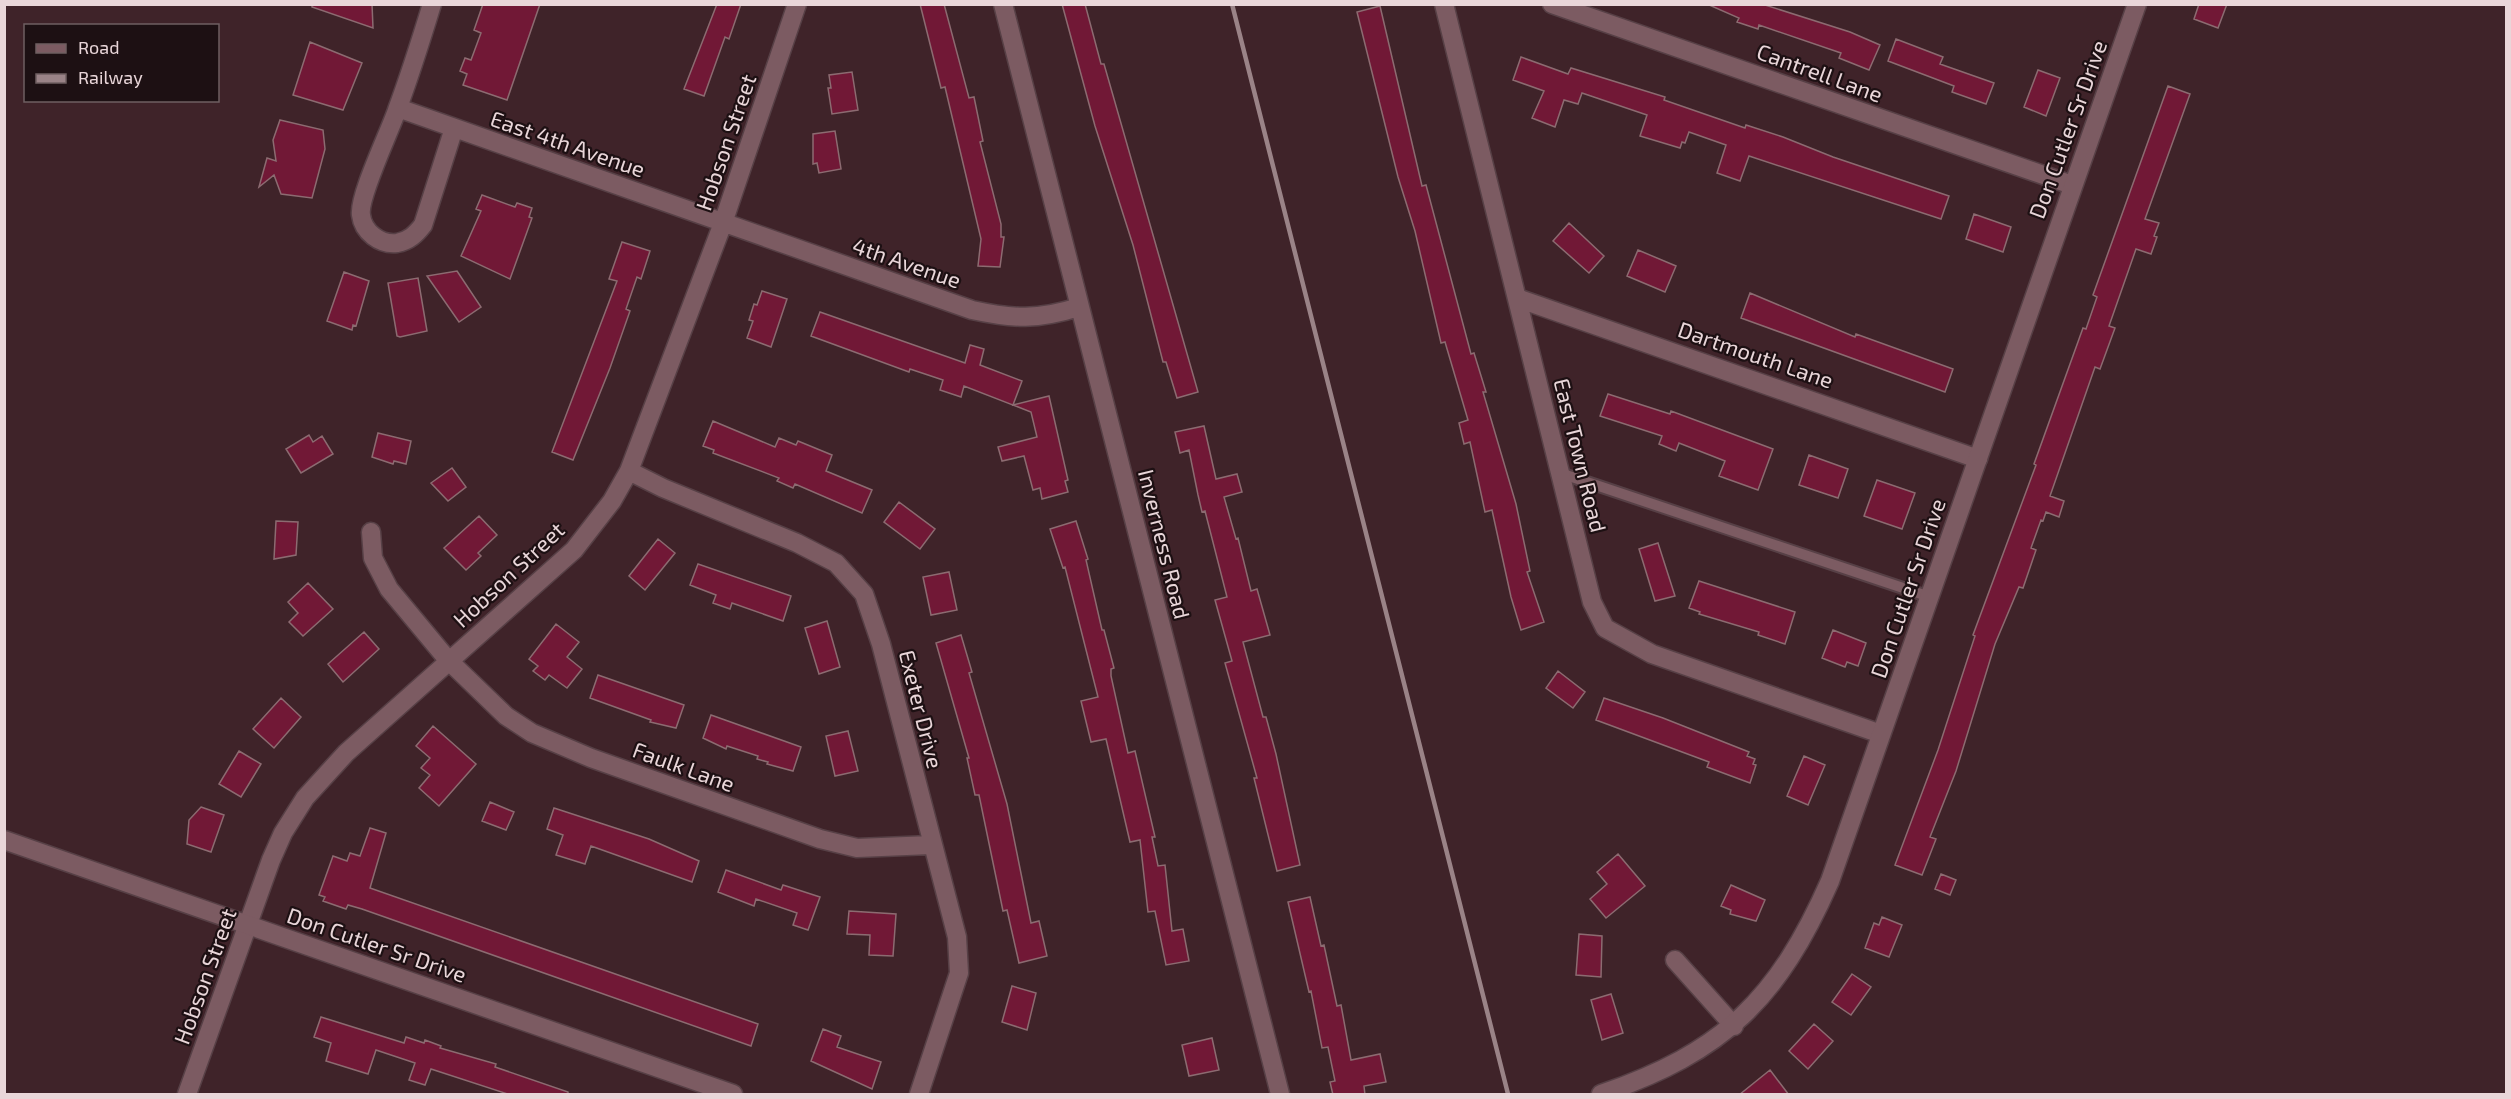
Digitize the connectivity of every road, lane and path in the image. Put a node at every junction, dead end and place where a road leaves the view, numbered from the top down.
1 (432, 4) edge
2 (797, 4) edge
3 (1003, 4) edge
4 (1444, 4) edge
5 (1552, 4) edge
6 (2137, 4) edge
7 (398, 108) junction
8 (454, 128) junction
9 (2072, 185) junction
10 (723, 223) junction
11 (1517, 298) junction
12 (1079, 308) junction
13 (1978, 459) junction
14 (629, 471) junction
15 (1560, 473) junction
16 (371, 532) dead end
17 (1930, 597) junction
18 (448, 660) junction
19 (1881, 734) junction
20 (4, 840) edge
21 (932, 845) junction
22 (248, 925) junction
23 (1675, 960) dead end
24 (1734, 1026) junction
25 (187, 1095) edge
26 (733, 1095) edge
27 (919, 1095) edge
28 (1280, 1095) edge
29 (1601, 1095) edge

1 - 7 street
2 - 10 street, Hobson Street
3 - 12 street, Inverness Road
4 - 11 street, East Town Road
5 - 9 street, Cantrell Lane
6 - 9 street, Don Cutler Sr Drive
7 - 8 street, East 4th Avenue
7 - 8 street
8 - 10 street, East 4th Avenue
9 - 13 street, Don Cutler Sr Drive
10 - 12 street, 4th Avenue
10 - 14 street, Hobson Street
11 - 13 street, Dartmouth Lane
11 - 15 street, East Town Road
12 - 28 street, Inverness Road
13 - 17 street, Don Cutler Sr Drive
14 - 18 street, Hobson Street
14 - 21 street, Exeter Drive
15 - 17 lane
15 - 19 street, East Town Road
16 - 18 street, Faulk Lane
17 - 19 street, Don Cutler Sr Drive
18 - 21 street, Faulk Lane
18 - 22 street, Hobson Street
19 - 24 street, Don Cutler Sr Drive
20 - 22 street, Don Cutler Sr Drive
21 - 27 street, Exeter Drive
22 - 25 street, Hobson Street
22 - 26 street, Don Cutler Sr Drive
23 - 24 street
24 - 29 street, Don Cutler Sr Drive

